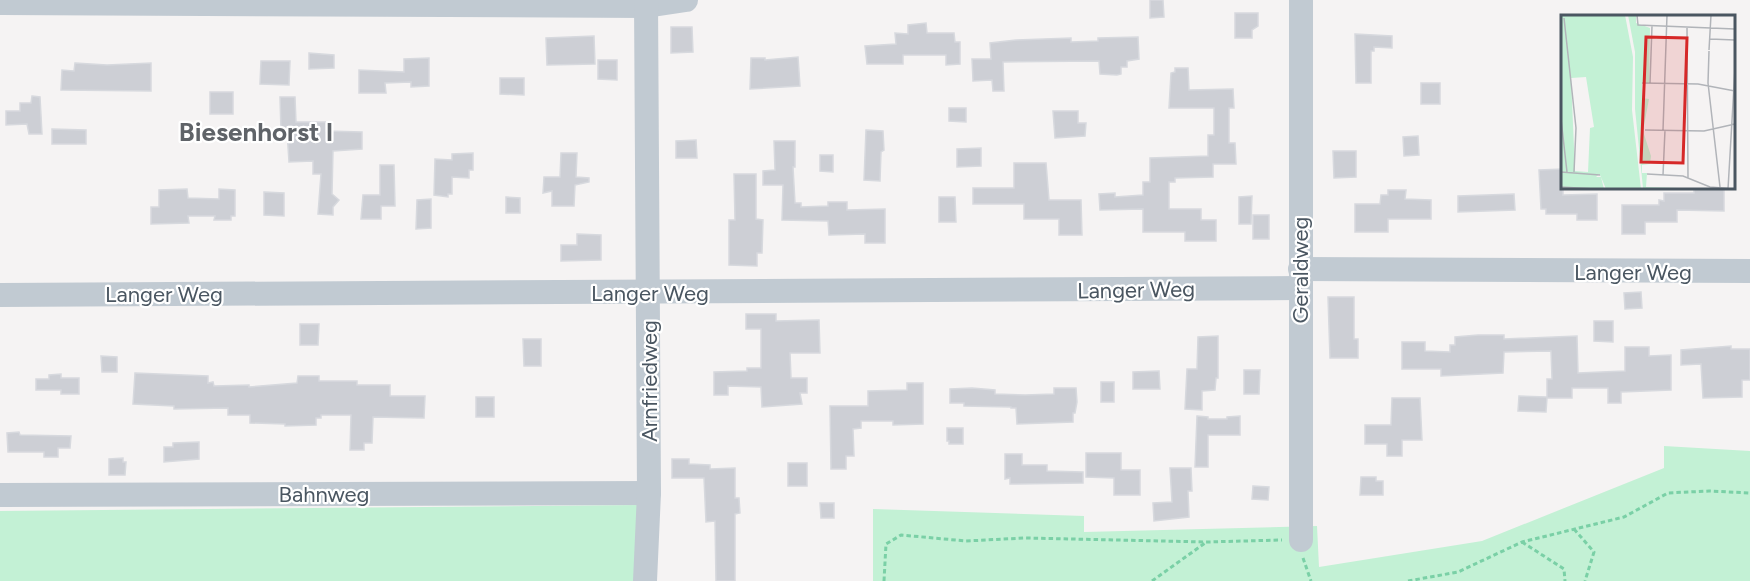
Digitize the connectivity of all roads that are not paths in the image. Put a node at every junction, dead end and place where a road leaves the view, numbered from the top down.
1 (686, 0) edge
2 (1301, 0) edge
3 (0, 3) edge
4 (646, 3) edge
5 (1750, 271) edge
6 (1300, 279) junction
7 (648, 293) junction
8 (0, 295) edge
9 (649, 493) junction
10 (0, 495) edge
11 (1301, 545) road end
12 (645, 581) edge

1 - 4 street
2 - 6 street, Geraldweg
3 - 4 street
4 - 7 street, Arnfriedweg
5 - 6 street, Langer Weg
6 - 7 street, Langer Weg
6 - 11 street, Geraldweg
7 - 8 street, Langer Weg
7 - 9 street, Arnfriedweg
9 - 10 street, Bahnweg
9 - 12 street, Arnfriedweg

